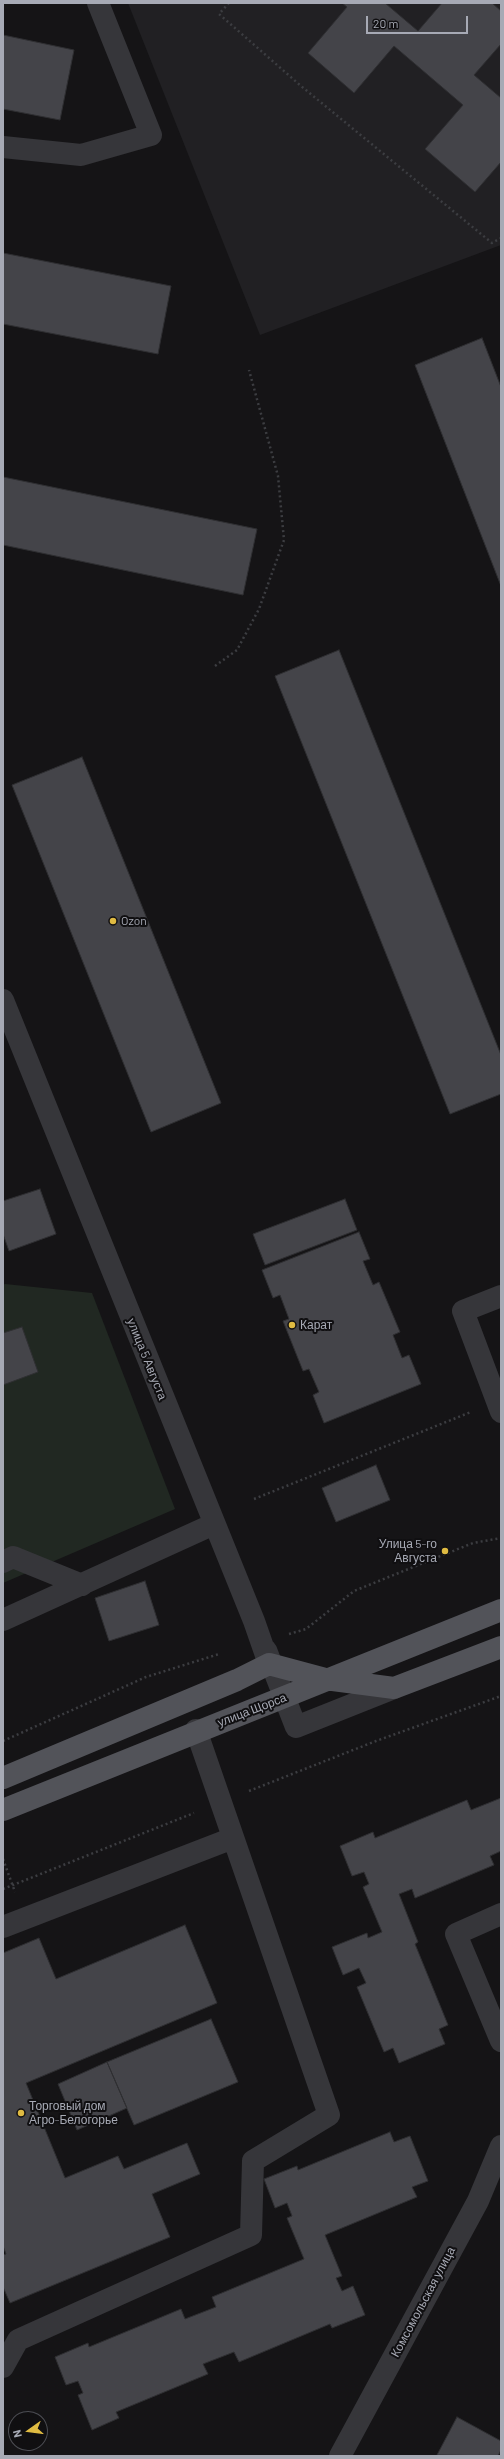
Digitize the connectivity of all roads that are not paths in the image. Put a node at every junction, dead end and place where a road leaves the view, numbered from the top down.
1 (98, 3) edge
2 (3, 147) edge
3 (3, 1000) edge
4 (501, 1296) edge
5 (499, 1407) edge
6 (214, 1524) junction
7 (3, 1562) edge
8 (231, 1564) junction
9 (82, 1585) junction
10 (501, 1610) edge
11 (3, 1620) edge
12 (501, 1647) edge
13 (269, 1664) junction
14 (324, 1679) junction
15 (394, 1688) junction
16 (285, 1698) junction
17 (196, 1730) junction
18 (3, 1778) edge
19 (3, 1810) edge
20 (233, 1838) junction
21 (501, 1914) edge
22 (12, 1923) edge
23 (501, 2040) edge
24 (501, 2146) edge
25 (3, 2367) edge
26 (340, 2456) edge

1 - 2 street
3 - 6 street, улица 5 Августа
4 - 5 street
6 - 8 street, улица 5 Августа
6 - 9 street
7 - 9 street
8 - 13 street, улица 5 Августа
8 - 16 street
9 - 11 street
10 - 14 main road, улица Щорса
12 - 15 main road
13 - 14 main road
13 - 18 main road
14 - 15 main road
14 - 16 main road, улица Щорса
15 - 16 street
16 - 17 main road, улица Щорса
17 - 19 main road, улица Щорса
17 - 20 street
20 - 22 street
20 - 25 street
21 - 23 street
24 - 26 street, Комсомольская улица

